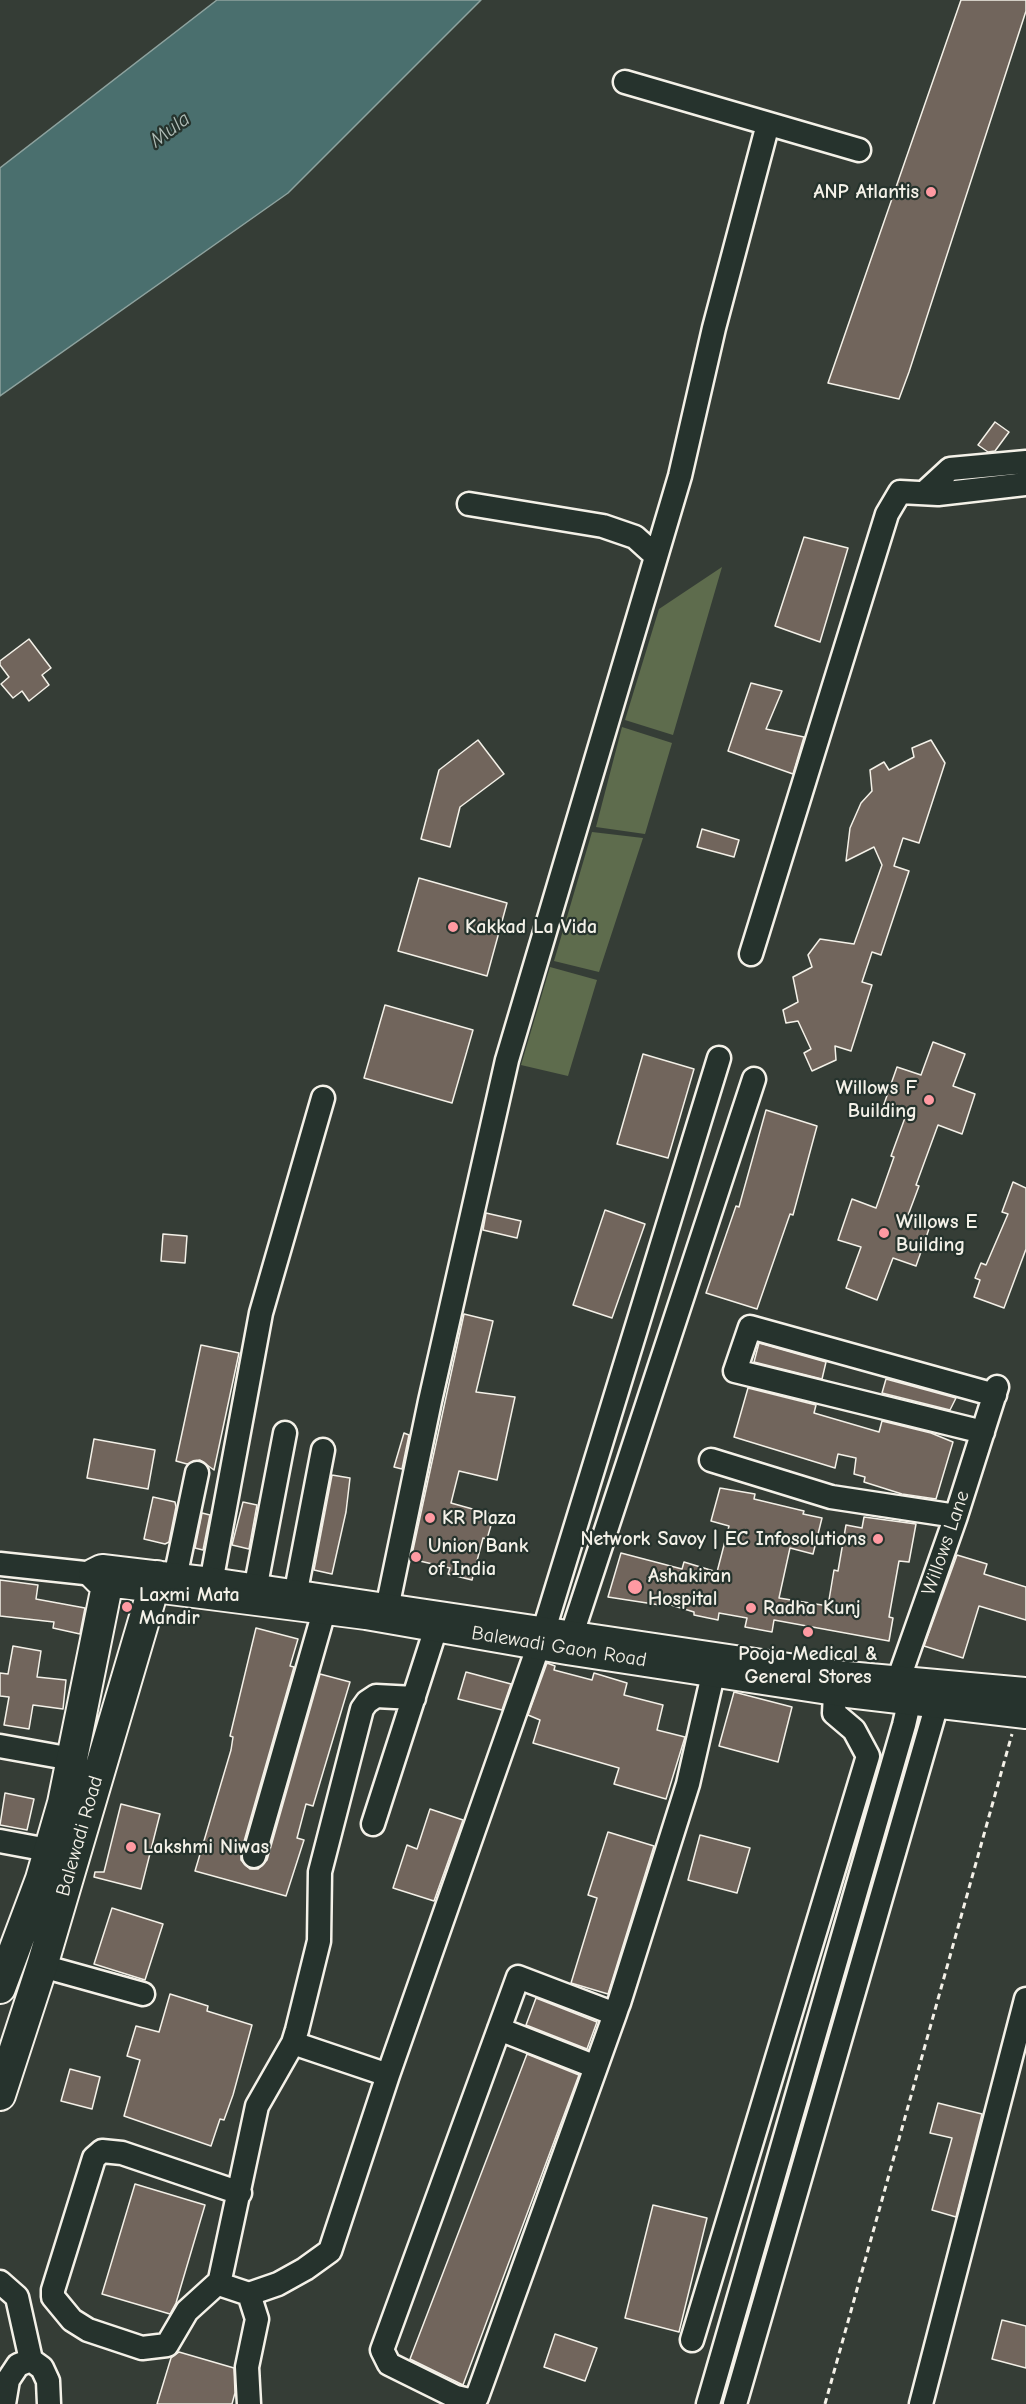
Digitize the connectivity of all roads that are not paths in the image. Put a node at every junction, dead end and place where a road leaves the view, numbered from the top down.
1 (625, 82) dead end
2 (768, 124) junction
3 (859, 150) dead end
4 (1026, 462) edge
5 (1026, 484) edge
6 (924, 493) junction
7 (469, 504) dead end
8 (656, 556) junction
9 (752, 954) dead end
10 (719, 1058) dead end
11 (754, 1079) dead end
12 (323, 1098) dead end
13 (969, 1388) junction
14 (957, 1425) junction
15 (983, 1432) junction
16 (285, 1433) dead end
17 (323, 1450) dead end
18 (711, 1460) dead end
19 (197, 1473) dead end
20 (956, 1516) junction
21 (0, 1564) edge
22 (105, 1575) junction
23 (162, 1580) junction
24 (211, 1583) junction
25 (255, 1590) junction
26 (295, 1596) junction
27 (325, 1608) junction
28 (386, 1614) junction
29 (436, 1628) junction
30 (555, 1641) junction
31 (91, 1661) junction
32 (716, 1664) junction
33 (129, 1670) junction
34 (836, 1683) junction
35 (909, 1695) junction
36 (414, 1698) junction
37 (1023, 1706) edge
38 (902, 1734) junction
39 (928, 1741) junction
40 (0, 1746) edge
41 (72, 1760) junction
42 (373, 1824) dead end
43 (0, 1841) edge
44 (48, 1850) junction
45 (254, 1856) dead end
46 (42, 1966) junction
47 (4, 1970) edge
48 (143, 1994) dead end
49 (1026, 1999) edge
50 (615, 2014) junction
51 (499, 2029) junction
52 (293, 2043) junction
53 (596, 2067) junction
54 (388, 2075) junction
55 (0, 2096) edge
56 (240, 2193) junction
57 (220, 2281) junction
58 (0, 2282) edge
59 (249, 2294) junction
60 (692, 2340) dead end
61 (31, 2360) junction
62 (4, 2404) edge
63 (49, 2404) edge
64 (249, 2404) edge
65 (708, 2404) edge
66 (735, 2404) edge
67 (921, 2404) edge

1 - 2 street
2 - 3 street
2 - 8 street
4 - 6 street
5 - 6 street
6 - 9 street
7 - 8 street
8 - 28 street
10 - 30 street
11 - 30 street
12 - 24 street
13 - 14 street
13 - 14 street
13 - 15 street, Willows Lane
14 - 15 street
15 - 20 street, Willows Lane
16 - 25 street
17 - 26 street
18 - 20 street
19 - 23 street
20 - 35 street, Willows Lane
21 - 22 street, Balewadi Gaon Road
22 - 23 main road, Balewadi Gaon Road
22 - 31 main road, Balewadi Road
23 - 24 main road, Balewadi Gaon Road
23 - 27 main road, Balewadi Gaon Road
23 - 33 main road, Balewadi Road
24 - 25 main road, Balewadi Gaon Road
25 - 26 main road, Balewadi Gaon Road
26 - 28 main road, Balewadi Gaon Road
27 - 28 main road, Balewadi Gaon Road
27 - 45 street
28 - 29 main road, Balewadi Gaon Road
28 - 30 main road, Balewadi Gaon Road
29 - 30 main road, Balewadi Gaon Road
29 - 36 street
30 - 32 main road, Balewadi Gaon Road
30 - 54 street
31 - 33 main road
31 - 41 main road, Balewadi Road
32 - 34 main road, Balewadi Gaon Road
32 - 50 street
33 - 46 main road, Balewadi Road
34 - 35 main road, Balewadi Gaon Road
34 - 60 street
35 - 37 main road, Balewadi Gaon Road
35 - 37 main road, Balewadi Gaon Road
35 - 38 street
35 - 39 street
36 - 42 street
36 - 52 street
38 - 39 street
38 - 65 street
39 - 66 street
40 - 41 street
41 - 44 main road, Balewadi Road
43 - 44 street
44 - 47 main road, Balewadi Road
46 - 47 main road
46 - 48 street
46 - 55 main road, Balewadi Road
49 - 67 street
50 - 51 street
50 - 53 street
51 - 53 street
51 - 53 street
52 - 54 street
52 - 56 street
54 - 59 street
56 - 57 street
56 - 57 street
57 - 59 street
58 - 61 street
59 - 64 street
61 - 62 street
61 - 63 street

